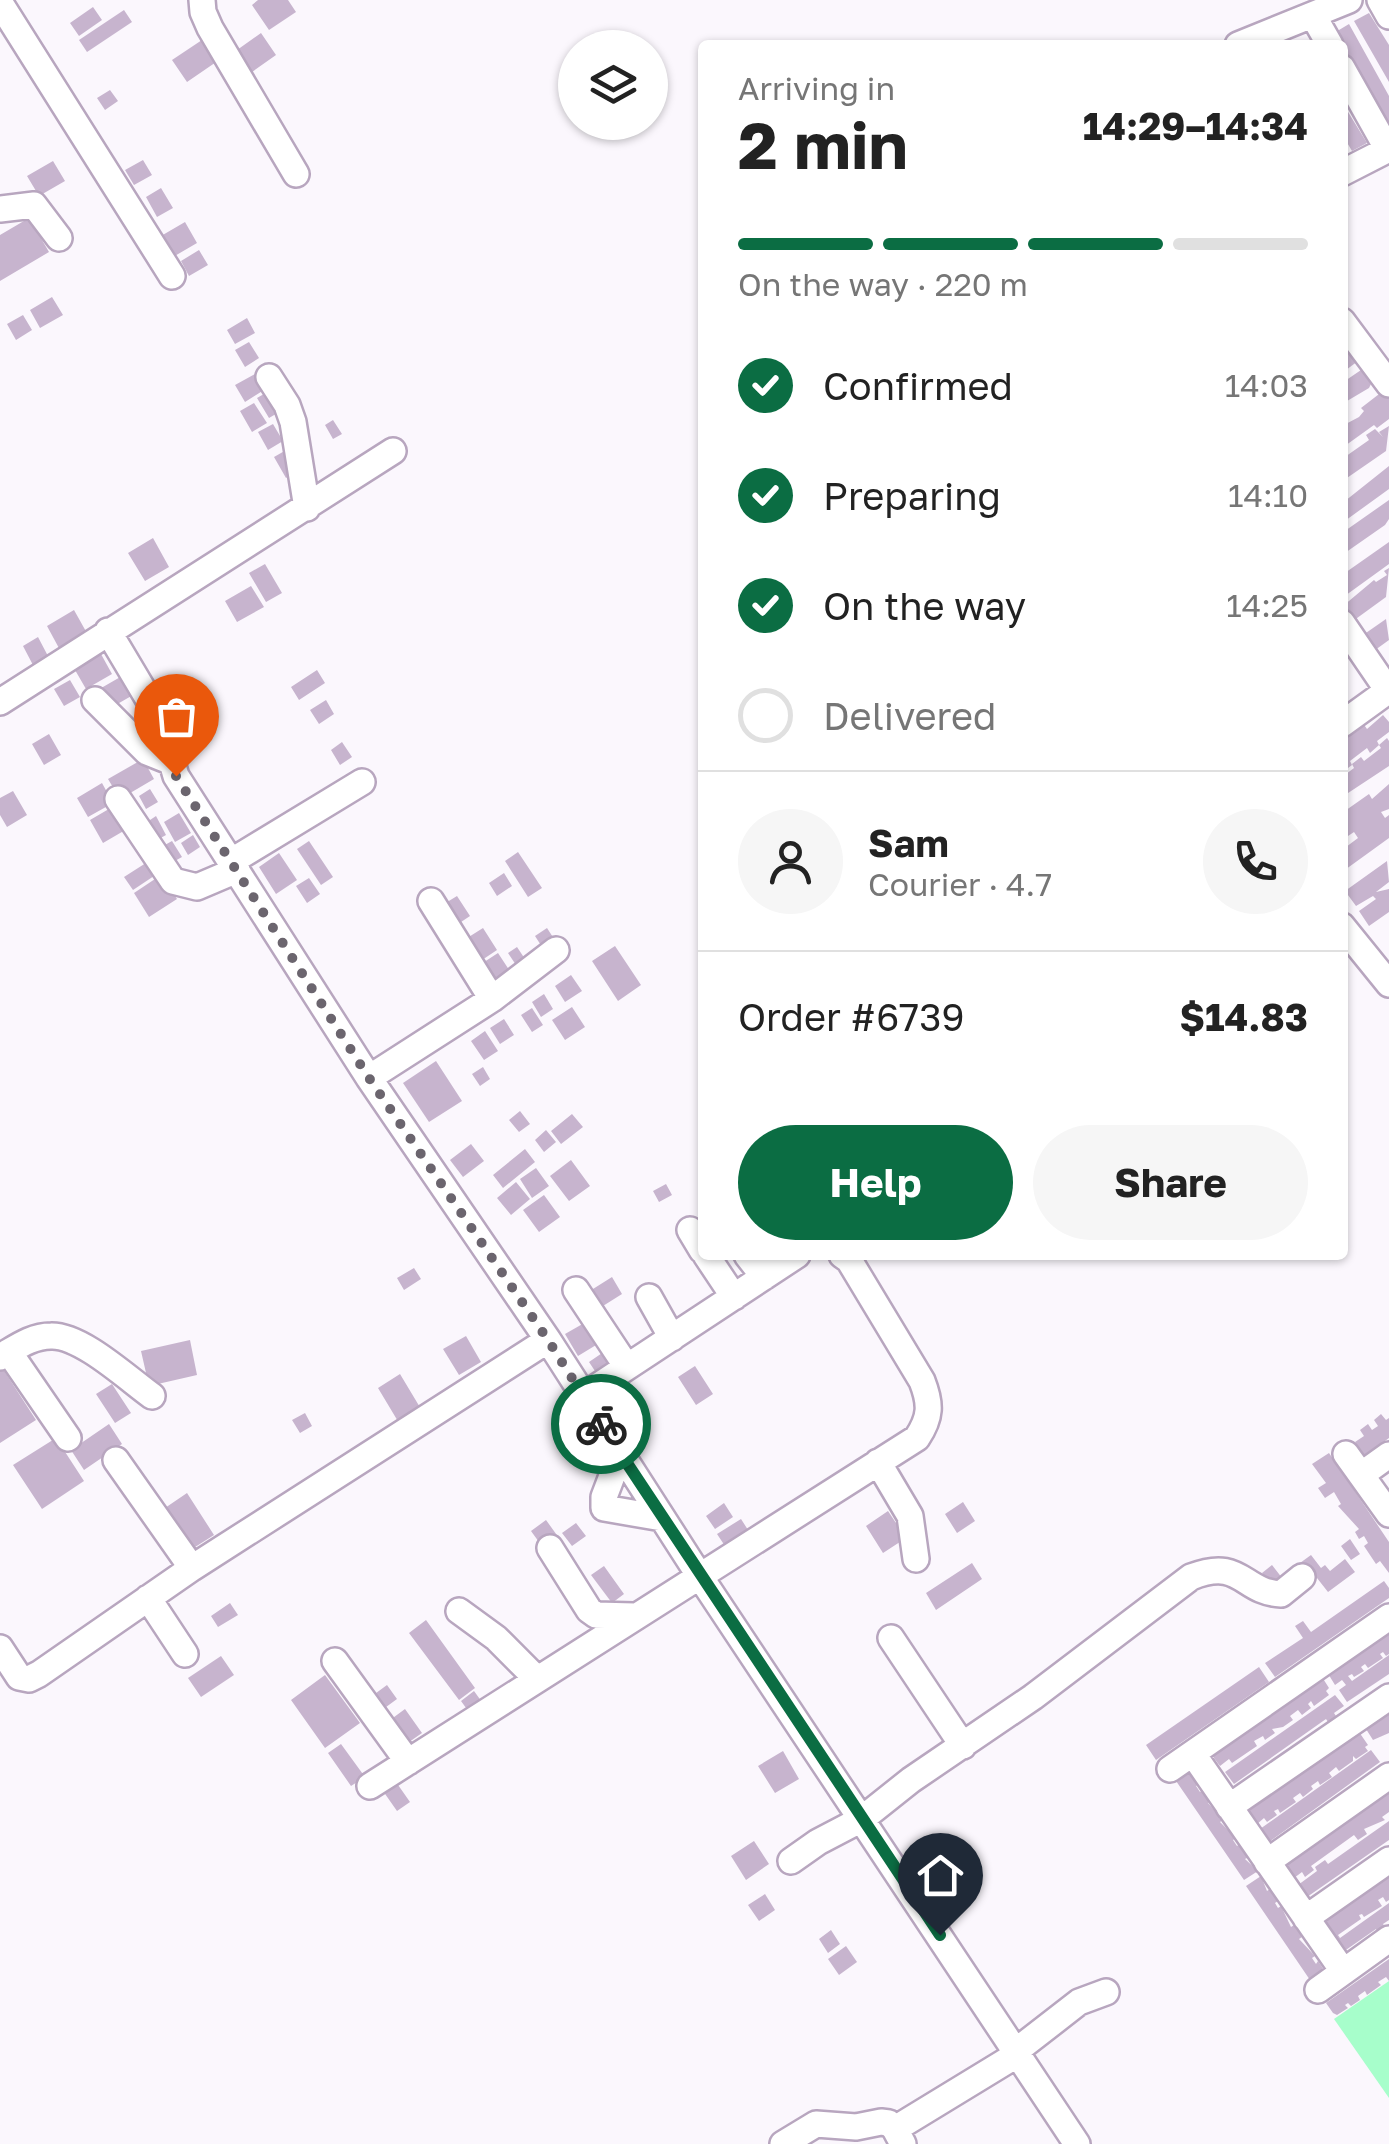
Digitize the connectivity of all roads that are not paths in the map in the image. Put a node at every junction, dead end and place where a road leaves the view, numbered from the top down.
1 (202, 0) edge
2 (1350, 0) edge
3 (1380, 0) edge
4 (0, 3) edge
5 (1389, 16) edge
6 (1314, 17) junction
7 (1256, 40) edge
8 (1327, 40) edge
9 (1348, 79) edge
10 (1388, 149) edge
11 (1348, 171) edge
12 (296, 174) dead end
13 (0, 209) edge
14 (59, 238) dead end
15 (172, 276) dead end
16 (1348, 329) edge
17 (269, 377) dead end
18 (1389, 384) edge
19 (394, 452) dead end
20 (307, 508) junction
21 (108, 631) junction
22 (1348, 632) edge
23 (1389, 691) edge
24 (95, 700) dead end
25 (0, 702) edge
26 (1348, 720) edge
27 (172, 762) junction
28 (362, 782) dead end
29 (118, 799) dead end
30 (234, 866) junction
31 (430, 901) dead end
32 (1348, 933) edge
33 (556, 950) dead end
34 (1389, 984) edge
35 (492, 1000) junction
36 (369, 1078) junction
37 (709, 1260) edge
38 (751, 1260) edge
39 (792, 1260) edge
40 (849, 1260) edge
41 (764, 1277) junction
42 (576, 1290) dead end
43 (649, 1298) dead end
44 (734, 1298) junction
45 (672, 1338) junction
46 (548, 1340) junction
47 (4, 1355) edge
48 (627, 1368) junction
49 (152, 1396) dead end
50 (583, 1396) junction
51 (68, 1438) dead end
52 (620, 1454) junction
53 (1389, 1454) edge
54 (116, 1460) dead end
55 (878, 1462) junction
56 (1389, 1514) edge
57 (662, 1518) junction
58 (550, 1548) dead end
59 (916, 1559) dead end
60 (192, 1568) junction
61 (699, 1576) junction
62 (1302, 1576) dead end
63 (148, 1598) junction
64 (458, 1610) dead end
65 (634, 1616) junction
66 (1389, 1617) edge
67 (891, 1638) dead end
68 (0, 1648) edge
69 (185, 1654) dead end
70 (334, 1661) dead end
71 (536, 1680) junction
72 (11, 1686) edge
73 (1389, 1697) edge
74 (963, 1746) junction
75 (1193, 1754) junction
76 (408, 1762) junction
77 (1170, 1769) dead end
78 (1389, 1776) edge
79 (370, 1786) dead end
80 (1229, 1807) junction
81 (862, 1819) junction
82 (1389, 1860) edge
83 (791, 1861) dead end
84 (1267, 1862) junction
85 (1306, 1918) junction
86 (1389, 1939) edge
87 (1343, 1971) junction
88 (1318, 1990) dead end
89 (1106, 1992) dead end
90 (1017, 2053) junction
91 (899, 2137) edge
92 (783, 2144) edge
93 (1077, 2144) edge

1 - 12 street
2 - 6 street
3 - 5 street
4 - 15 street
6 - 7 street
6 - 8 street
9 - 10 street
10 - 11 street
13 - 14 street
16 - 18 street
17 - 20 street
19 - 20 street
20 - 21 street
21 - 25 street
21 - 27 street
22 - 23 street
23 - 26 street
24 - 27 street
27 - 30 street
28 - 30 street
29 - 30 street
30 - 36 street
31 - 35 street
32 - 34 street
33 - 35 street
35 - 36 street
36 - 46 street
37 - 44 street
38 - 41 street
39 - 41 street
40 - 55 street
41 - 44 street
42 - 48 street
43 - 45 street
44 - 45 street
45 - 48 street
46 - 50 street
46 - 60 street
47 - 49 street
47 - 51 street
48 - 50 street
50 - 52 street
52 - 57 street
52 - 57 street
53 - 56 street
54 - 60 street
55 - 59 street
55 - 61 street
57 - 61 street
58 - 65 street
60 - 63 street
61 - 65 street
61 - 81 street
62 - 74 street
63 - 69 street
63 - 72 street
64 - 71 street
65 - 71 street
66 - 75 street
67 - 74 street
68 - 72 street
70 - 76 street
71 - 76 street
73 - 80 street
74 - 81 street
75 - 77 street
75 - 80 street
76 - 79 street
78 - 84 street
80 - 84 street
81 - 83 street
81 - 90 street
82 - 85 street
84 - 85 street
85 - 87 street
86 - 87 street
87 - 88 street
89 - 90 street
90 - 91 street
90 - 93 street
91 - 92 street

